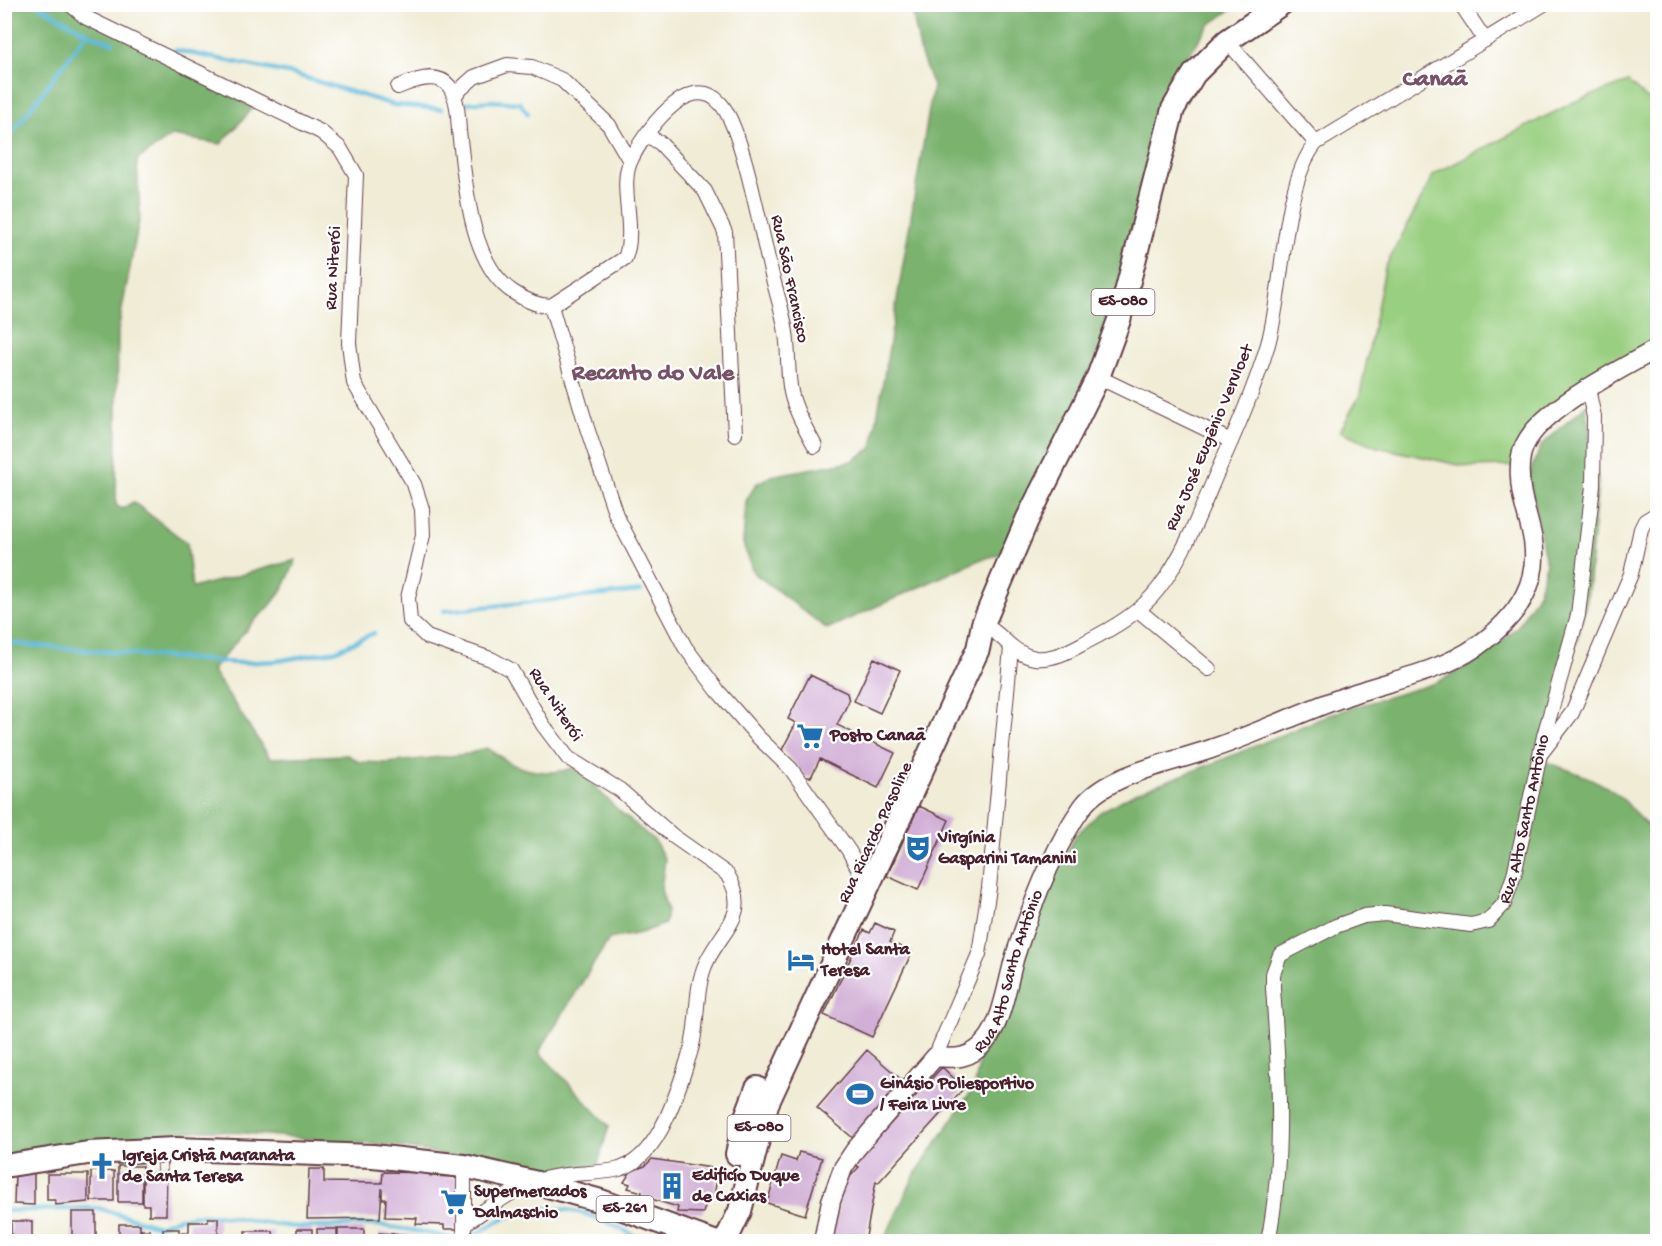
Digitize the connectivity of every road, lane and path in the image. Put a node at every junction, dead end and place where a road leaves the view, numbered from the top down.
1 (70, 4) edge
2 (1281, 4) edge
3 (1461, 4) edge
4 (1544, 4) edge
5 (1485, 40) junction
6 (1227, 41) junction
7 (398, 87) dead end
8 (454, 95) junction
9 (647, 135) junction
10 (1316, 143) junction
11 (630, 161) junction
12 (551, 306) junction
13 (1658, 348) edge
14 (1098, 377) junction
15 (1588, 389) junction
16 (735, 434) dead end
17 (1231, 441) junction
18 (814, 446) dead end
19 (1658, 513) edge
20 (1138, 610) junction
21 (983, 624) junction
22 (1011, 648) junction
23 (1209, 669) dead end
24 (1539, 756) junction
25 (859, 870) junction
26 (935, 1057) junction
27 (4, 1166) edge
28 (464, 1166) junction
29 (533, 1182) junction
30 (464, 1234) edge
31 (714, 1242) edge
32 (724, 1242) edge
33 (823, 1242) edge
34 (1268, 1242) edge

1 - 29 street, Rua Niterói
2 - 6 main road, ES-080
3 - 5 street
4 - 5 street, Rua José Eugênio Vervloet
5 - 10 street, Rua José Eugênio Vervloet
6 - 10 street
6 - 14 main road, ES-080
7 - 8 street
8 - 11 street
8 - 12 street
9 - 11 street
9 - 16 street
9 - 18 street, Rua São Francisco
10 - 17 street, Rua José Eugênio Vervloet
11 - 12 street
12 - 25 street
13 - 15 street, Rua Alto Santo Antônio
14 - 17 street
14 - 21 main road, ES-080
15 - 24 street, Rua Alto Santo Antônio
15 - 26 street, Rua Alto Santo Antônio
17 - 20 street, Rua José Eugênio Vervloet
19 - 24 street
20 - 22 street, Rua José Eugênio Vervloet
20 - 23 street
21 - 22 street, Rua José Eugênio Vervloet
21 - 25 main road, Rua Ricardo Pasoline / ES-080
21 - 32 main road, Rua Ricardo Pasoline / ES-080
22 - 26 street
24 - 34 street, Rua Alto Santo Antônio
25 - 32 main road, Rua Ricardo Pasoline / ES-080
26 - 33 street
27 - 28 main road, ES-261
28 - 29 main road, ES-261
28 - 30 street
29 - 30 street, Rua Niterói
29 - 31 main road, ES-261

